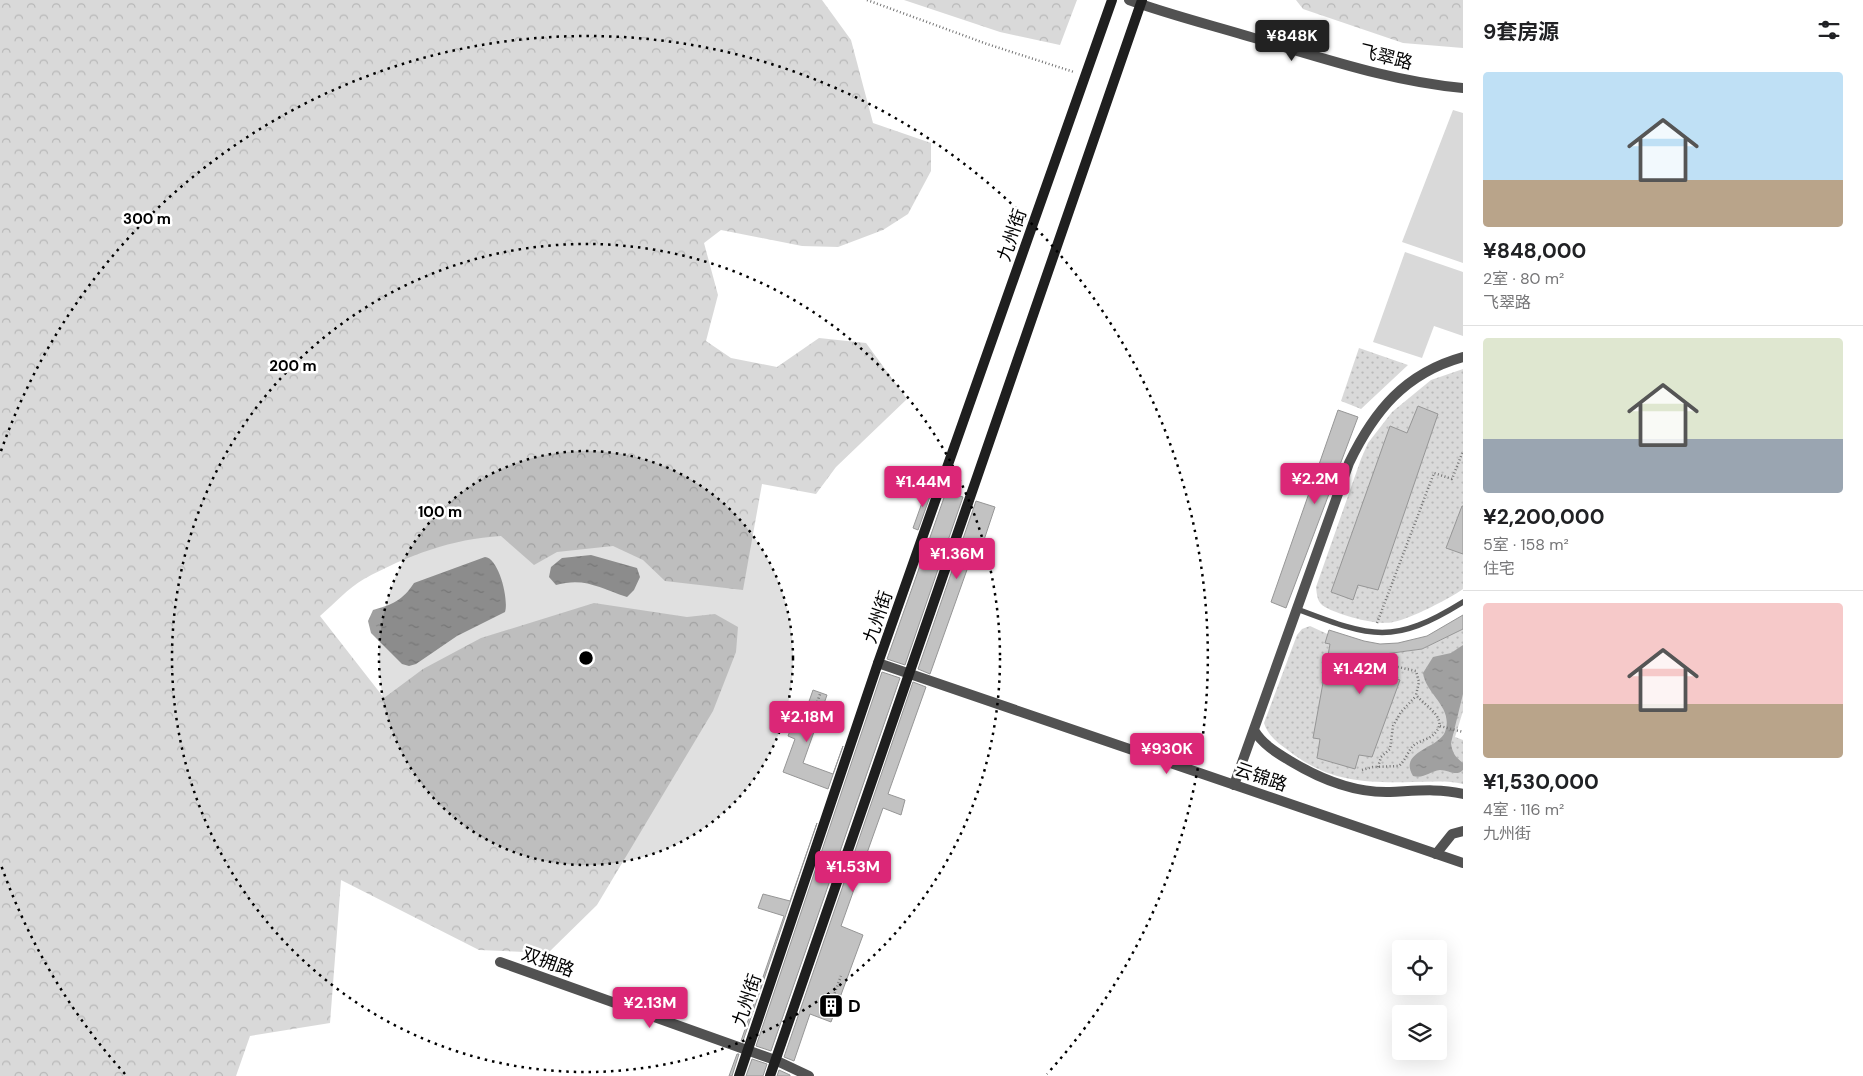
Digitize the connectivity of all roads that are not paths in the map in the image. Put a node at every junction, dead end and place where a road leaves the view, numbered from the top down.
1 (1112, 0) edge
2 (1129, 0) edge
3 (1141, 2) edge
4 (1463, 88) edge
5 (1463, 357) edge
6 (1463, 602) edge
7 (1297, 609) junction
8 (878, 664) junction
9 (908, 674) junction
10 (1254, 730) junction
11 (1272, 749) junction
12 (1247, 750) junction
13 (1234, 785) junction
14 (1463, 794) edge
15 (1463, 831) edge
16 (1436, 854) junction
17 (1463, 863) edge
18 (500, 962) dead end
19 (747, 1051) junction
20 (775, 1060) junction
21 (739, 1076) edge
22 (770, 1076) edge
23 (809, 1076) edge

1 - 8 main road, 九州街
2 - 3 street, 飞翠路
3 - 4 street, 飞翠路
3 - 9 main road
5 - 7 street
6 - 7 lane
7 - 10 street
8 - 9 street, 云锦路
8 - 19 main road, 九州街
9 - 13 street, 云锦路
9 - 20 main road
10 - 11 street
10 - 12 street
11 - 12 street
11 - 14 street
12 - 13 street
13 - 16 street, 云锦路
15 - 16 street
16 - 17 street, 云锦路
18 - 19 street, 双拥路
19 - 20 street, 双拥路
19 - 21 main road, 九州街
20 - 22 main road
20 - 23 street, 双拥路

